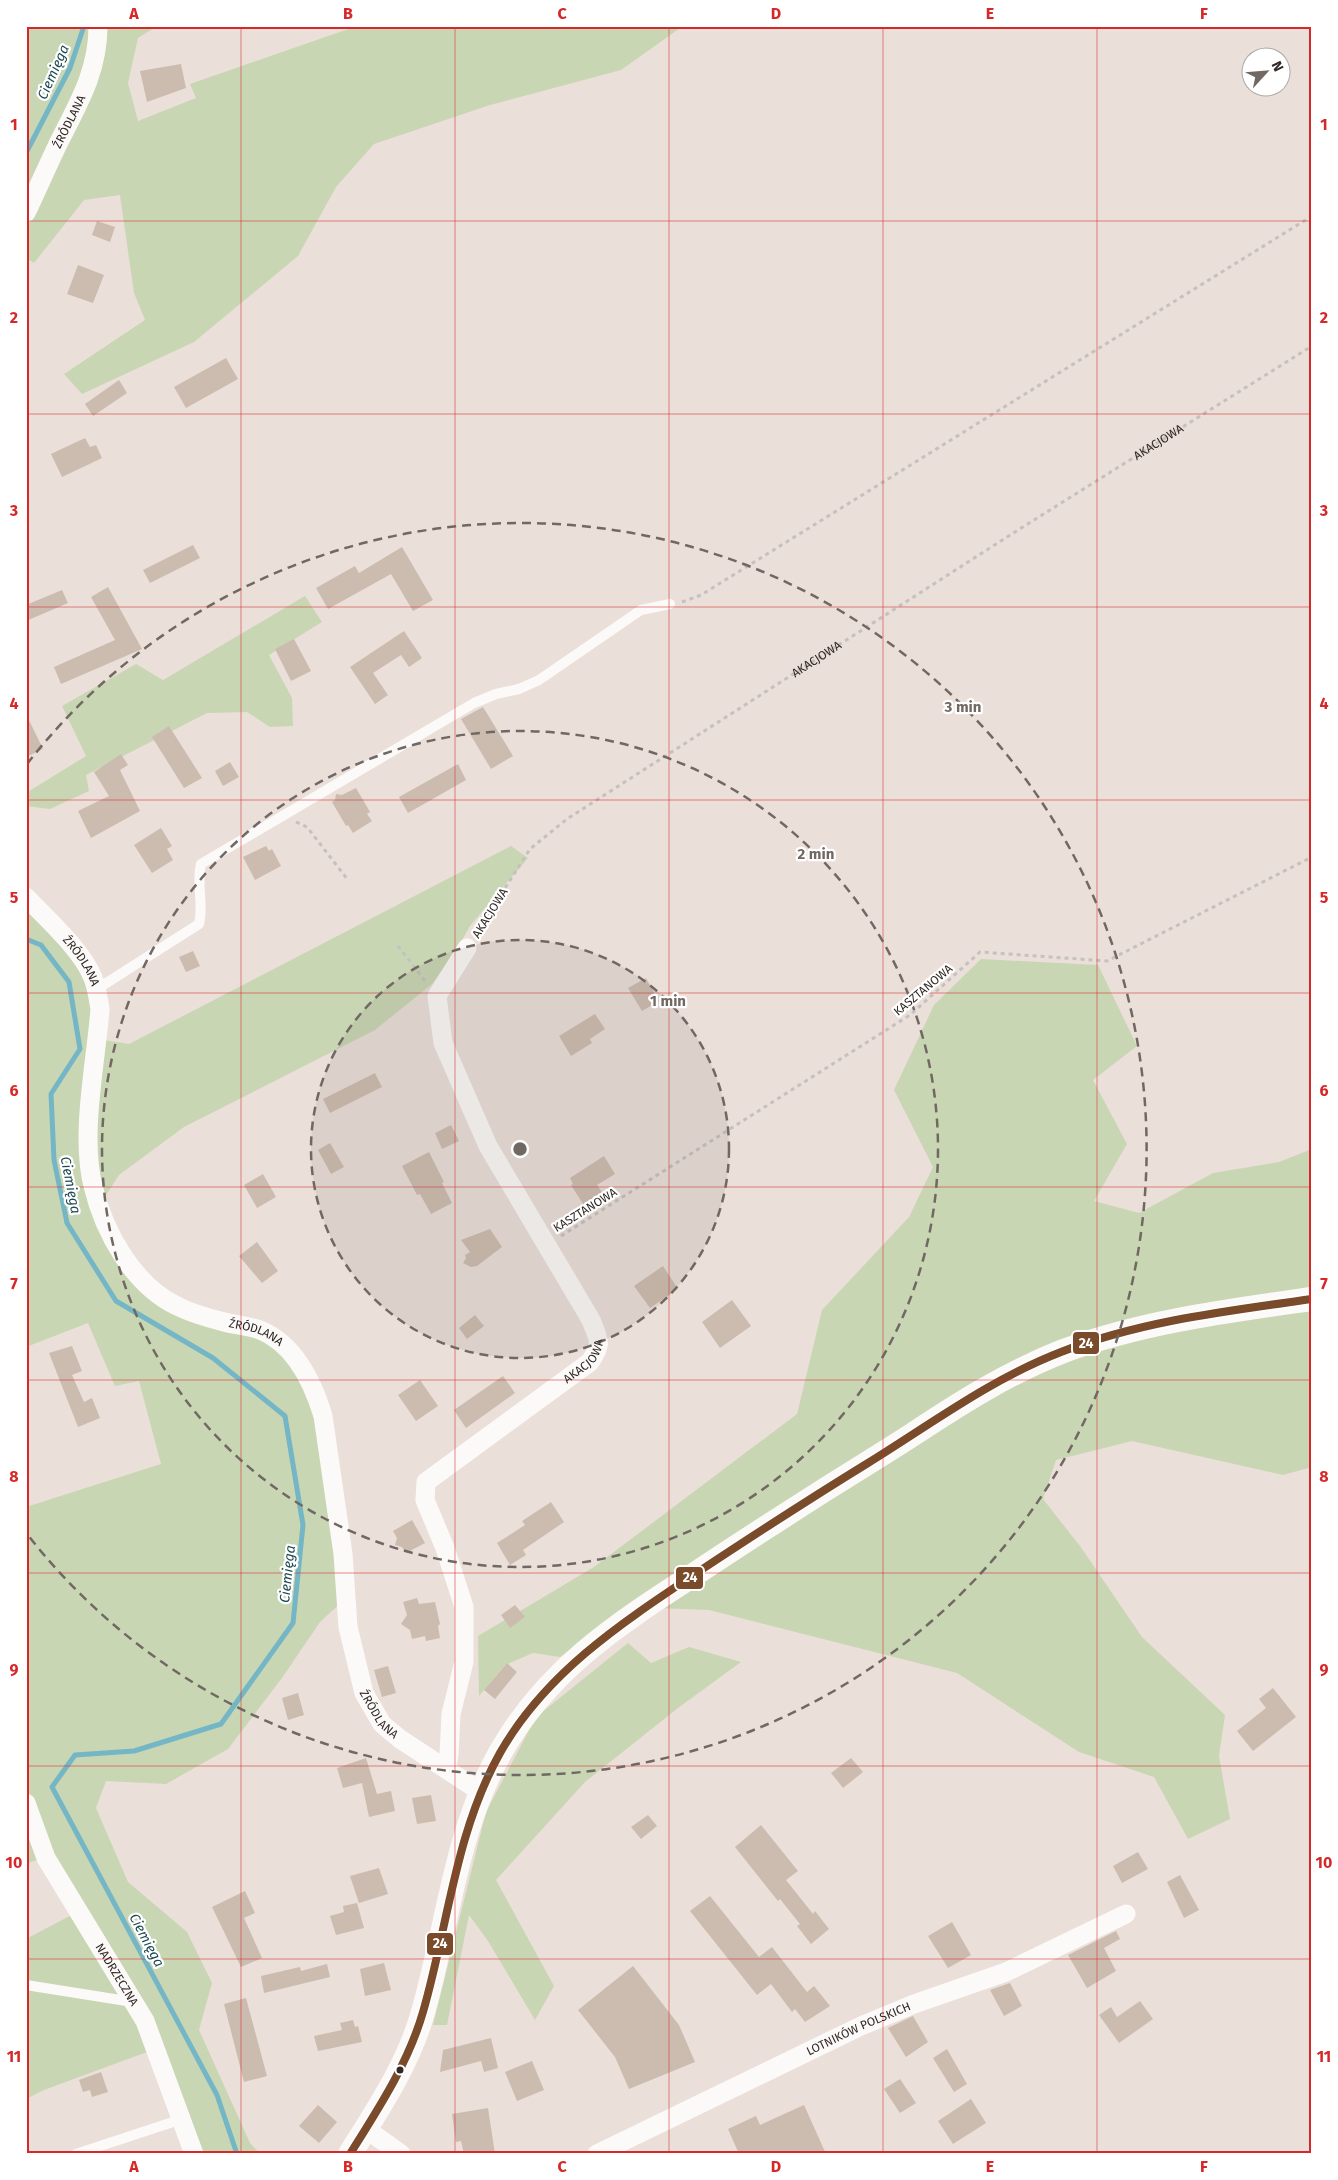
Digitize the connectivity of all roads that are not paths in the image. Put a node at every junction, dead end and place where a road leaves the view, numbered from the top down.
1 (98, 26) edge
2 (26, 213) edge
3 (670, 604) road end
4 (26, 897) edge
5 (468, 948) road end
6 (97, 989) junction
7 (1312, 1299) edge
8 (446, 1769) junction
9 (481, 1792) junction
10 (26, 1803) edge
11 (1126, 1914) dead end
12 (26, 1985) edge
13 (134, 2002) junction
14 (182, 2120) junction
15 (366, 2129) junction
16 (76, 2154) edge
17 (194, 2154) edge
18 (350, 2154) edge
19 (401, 2154) edge
20 (597, 2154) edge

1 - 2 street, ŹRÓDLANA
3 - 6 lane
4 - 6 street, ŹRÓDLANA
5 - 8 street, AKACJOWA
6 - 8 street, ŹRÓDLANA
7 - 9 street
8 - 9 street, ŹRÓDLANA
9 - 15 street
10 - 13 street, NADRZECZNA
11 - 20 street, LOTNIKÓW POLSKICH
12 - 13 lane
13 - 14 street, NADRZECZNA
14 - 16 lane
14 - 17 street, NADRZECZNA
15 - 18 street
15 - 19 street

